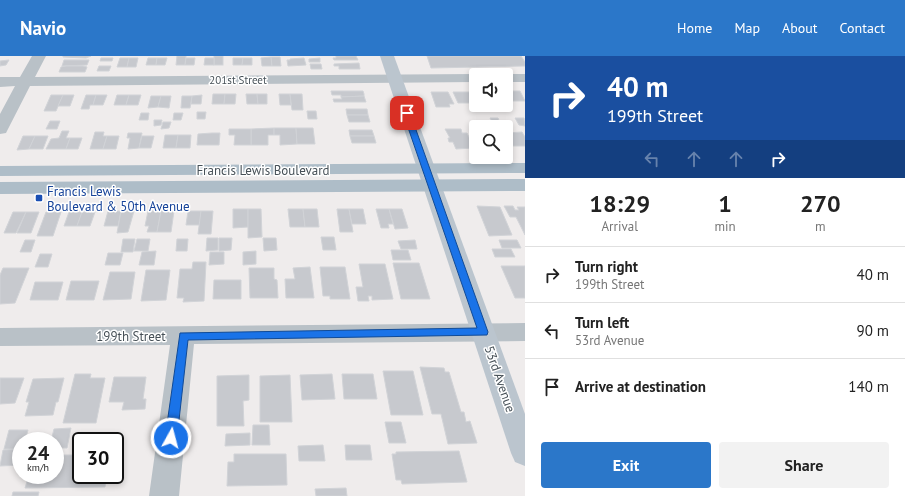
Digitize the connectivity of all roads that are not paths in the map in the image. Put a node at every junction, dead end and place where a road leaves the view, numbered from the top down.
1 (39, 56) edge
2 (387, 56) edge
3 (469, 78) edge
4 (513, 78) edge
5 (525, 78) edge
6 (395, 79) junction
7 (26, 81) junction
8 (0, 82) edge
9 (0, 128) edge
10 (525, 168) edge
11 (0, 171) edge
12 (429, 178) junction
13 (525, 185) edge
14 (0, 188) edge
15 (483, 332) junction
16 (525, 332) edge
17 (184, 336) junction
18 (0, 337) edge
19 (525, 453) edge
20 (164, 496) edge

1 - 7 street
2 - 6 street, 53rd Avenue
3 - 6 street, 201st Street
4 - 5 street
6 - 7 street, 201st Street
6 - 12 street, 53rd Avenue
7 - 8 street, 201st Street
7 - 9 street
10 - 12 main road, Francis Lewis Boulevard
11 - 12 main road, Francis Lewis Boulevard
12 - 13 main road, Francis Lewis Boulevard
12 - 14 main road, Francis Lewis Boulevard
12 - 15 street, 53rd Avenue
15 - 16 street, 199th Street
15 - 17 street, 199th Street
15 - 19 street, 53rd Avenue
17 - 18 street, 199th Street
17 - 20 street

